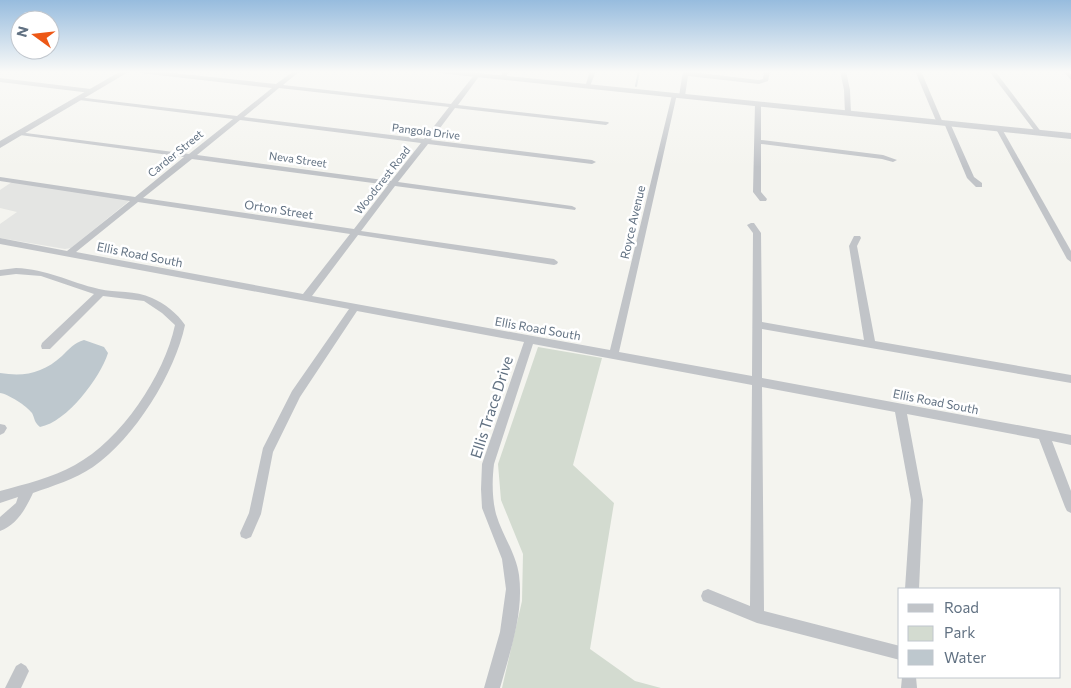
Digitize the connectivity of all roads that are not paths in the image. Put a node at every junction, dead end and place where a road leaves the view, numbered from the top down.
1 (70, 103) edge
2 (120, 103) edge
3 (257, 103) edge
4 (436, 103) edge
5 (676, 103) edge
6 (749, 103) edge
7 (848, 103) edge
8 (934, 103) edge
9 (1017, 103) edge
10 (758, 104) junction
11 (453, 105) junction
12 (848, 113) junction
13 (238, 118) junction
14 (606, 123) dead end
15 (944, 123) junction
16 (999, 129) junction
17 (20, 133) junction
18 (1039, 133) junction
19 (1071, 136) edge
20 (426, 141) junction
21 (758, 142) junction
22 (0, 145) edge
23 (191, 156) junction
24 (893, 160) dead end
25 (592, 162) dead end
26 (0, 179) edge
27 (393, 183) junction
28 (979, 186) dead end
29 (136, 199) junction
30 (763, 199) dead end
31 (572, 208) dead end
32 (751, 225) dead end
33 (356, 232) junction
34 (857, 238) dead end
35 (0, 242) edge
36 (1067, 247) edge
37 (68, 254) junction
38 (1071, 259) edge
39 (554, 262) dead end
40 (0, 273) edge
41 (100, 293) junction
42 (305, 298) junction
43 (355, 307) junction
44 (757, 325) junction
45 (530, 339) junction
46 (870, 344) junction
47 (46, 346) dead end
48 (614, 354) junction
49 (1071, 379) edge
50 (756, 380) junction
51 (900, 407) junction
52 (1042, 434) junction
53 (1071, 440) edge
54 (29, 488) junction
55 (0, 497) edge
56 (1071, 507) edge
57 (0, 525) edge
58 (246, 533) dead end
59 (912, 588) edge
60 (708, 596) dead end
61 (757, 616) junction
62 (898, 652) edge
63 (21, 672) dead end
64 (13, 688) edge
65 (492, 688) edge

1 - 17 street
2 - 13 street, Pangola Drive
3 - 13 street, Carder Street
4 - 11 street
5 - 48 street, Royce Avenue
6 - 10 street
7 - 12 street
8 - 15 street
9 - 18 street
10 - 12 street
10 - 21 street
11 - 14 street
11 - 20 street, Woodcrest Road
12 - 15 street
13 - 20 street, Pangola Drive
13 - 23 street, Carder Street
15 - 16 street
15 - 28 street
16 - 18 street
16 - 36 street
17 - 22 street
17 - 23 street, Neva Street
18 - 19 street
20 - 25 street, Pangola Drive
20 - 27 street, Woodcrest Road
21 - 24 street
21 - 30 street
23 - 27 street, Neva Street
23 - 29 street, Carder Street
26 - 29 street, Orton Street
27 - 31 street, Neva Street
27 - 33 street, Woodcrest Road
29 - 33 street, Orton Street
29 - 37 street, Carder Street
32 - 44 street
33 - 39 street, Orton Street
33 - 42 street, Woodcrest Road
34 - 46 street
35 - 37 street, Ellis Road South
36 - 38 street
37 - 42 street, Ellis Road South
40 - 41 street
41 - 47 street
41 - 54 street
42 - 43 street, Ellis Road South
43 - 45 street, Ellis Road South
43 - 58 street
44 - 46 street
44 - 50 street
45 - 48 street, Ellis Road South
45 - 65 street, Ellis Trace Drive
46 - 49 street
48 - 50 street, Ellis Road South
50 - 51 street, Ellis Road South
50 - 61 street
51 - 52 street, Ellis Road South
51 - 59 street
52 - 53 street, Ellis Road South
52 - 56 street
54 - 55 street
54 - 57 street
60 - 61 street
61 - 62 street
63 - 64 street

